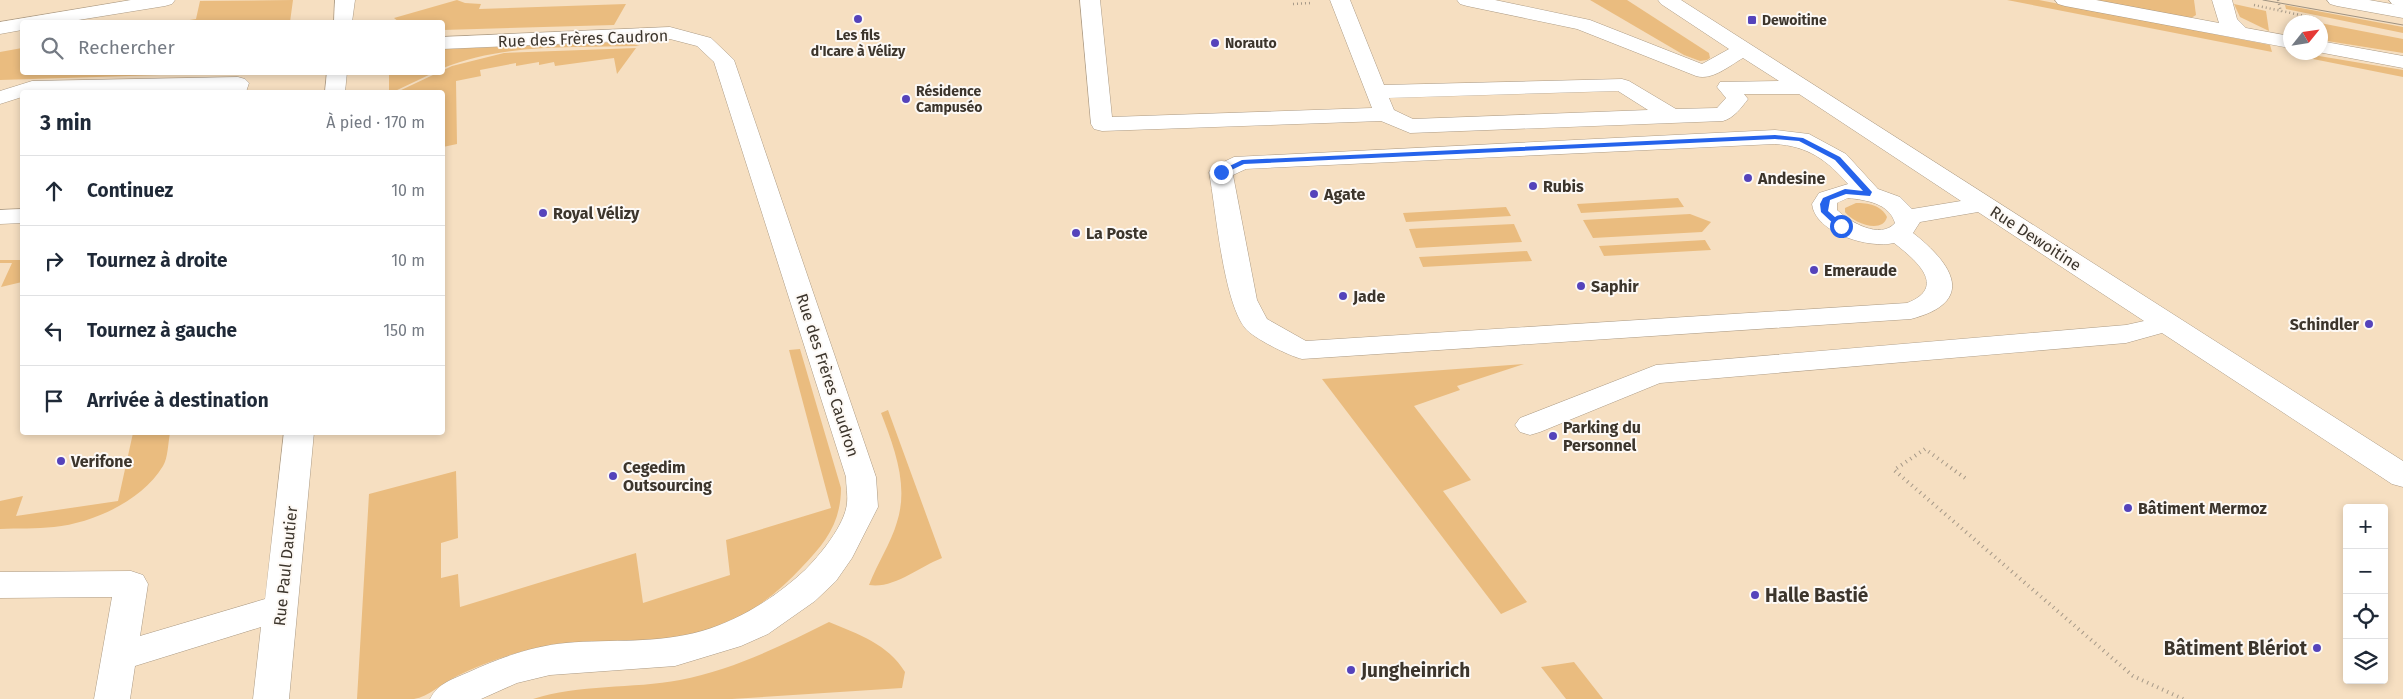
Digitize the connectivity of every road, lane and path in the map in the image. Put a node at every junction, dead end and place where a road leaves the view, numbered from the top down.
1 (165, 0) edge
2 (1090, 0) edge
3 (1340, 0) edge
4 (1468, 0) edge
5 (1668, 0) edge
6 (2065, 0) edge
7 (2222, 0) edge
8 (2337, 0) edge
9 (2379, 0) edge
10 (2399, 0) edge
11 (2403, 3) edge
12 (2403, 12) edge
13 (46, 20) edge
14 (20, 24) edge
15 (0, 28) edge
16 (2239, 32) junction
17 (2283, 41) edge
18 (445, 43) edge
19 (2328, 48) edge
20 (1744, 49) junction
21 (2403, 62) edge
22 (1703, 72) junction
23 (337, 75) edge
24 (1728, 87) junction
25 (1806, 88) junction
26 (23, 90) edge
27 (236, 90) edge
28 (335, 90) edge
29 (20, 91) edge
30 (1376, 92) junction
31 (0, 98) edge
32 (1385, 114) junction
33 (1672, 116) junction
34 (1870, 194) junction
35 (1983, 204) junction
36 (20, 216) edge
37 (0, 217) edge
38 (1903, 226) junction
39 (2168, 323) junction
40 (1530, 425) dead end
41 (299, 435) edge
42 (2403, 476) edge
43 (1965, 478) dead end
44 (0, 585) edge
45 (281, 608) junction
46 (119, 656) junction
47 (112, 699) edge
48 (271, 699) edge
49 (448, 699) edge
50 (2183, 699) edge

1 - 13 street
2 - 32 street
3 - 30 street
4 - 22 street
5 - 20 street, Rue Dewoitine
6 - 16 street
7 - 16 street
8 - 12 street
9 - 11 street
10 - 11 street
14 - 15 street
16 - 17 street
18 - 49 street, Rue des Frères Caudron
19 - 21 street
20 - 22 street
20 - 25 street, Rue Dewoitine
22 - 24 street
23 - 28 street
24 - 25 street
24 - 33 street
25 - 35 street, Rue Dewoitine
26 - 27 street
29 - 31 street
30 - 32 street
30 - 33 street
32 - 33 street
34 - 38 street
34 - 38 street
34 - 38 street
35 - 38 street
35 - 39 street, Rue Dewoitine
36 - 37 street
39 - 40 street
39 - 42 street, Rue Dewoitine
41 - 45 street, Rue Paul Dautier
43 - 50 path
44 - 46 street
45 - 46 street
45 - 48 street, Rue Paul Dautier
46 - 47 street

